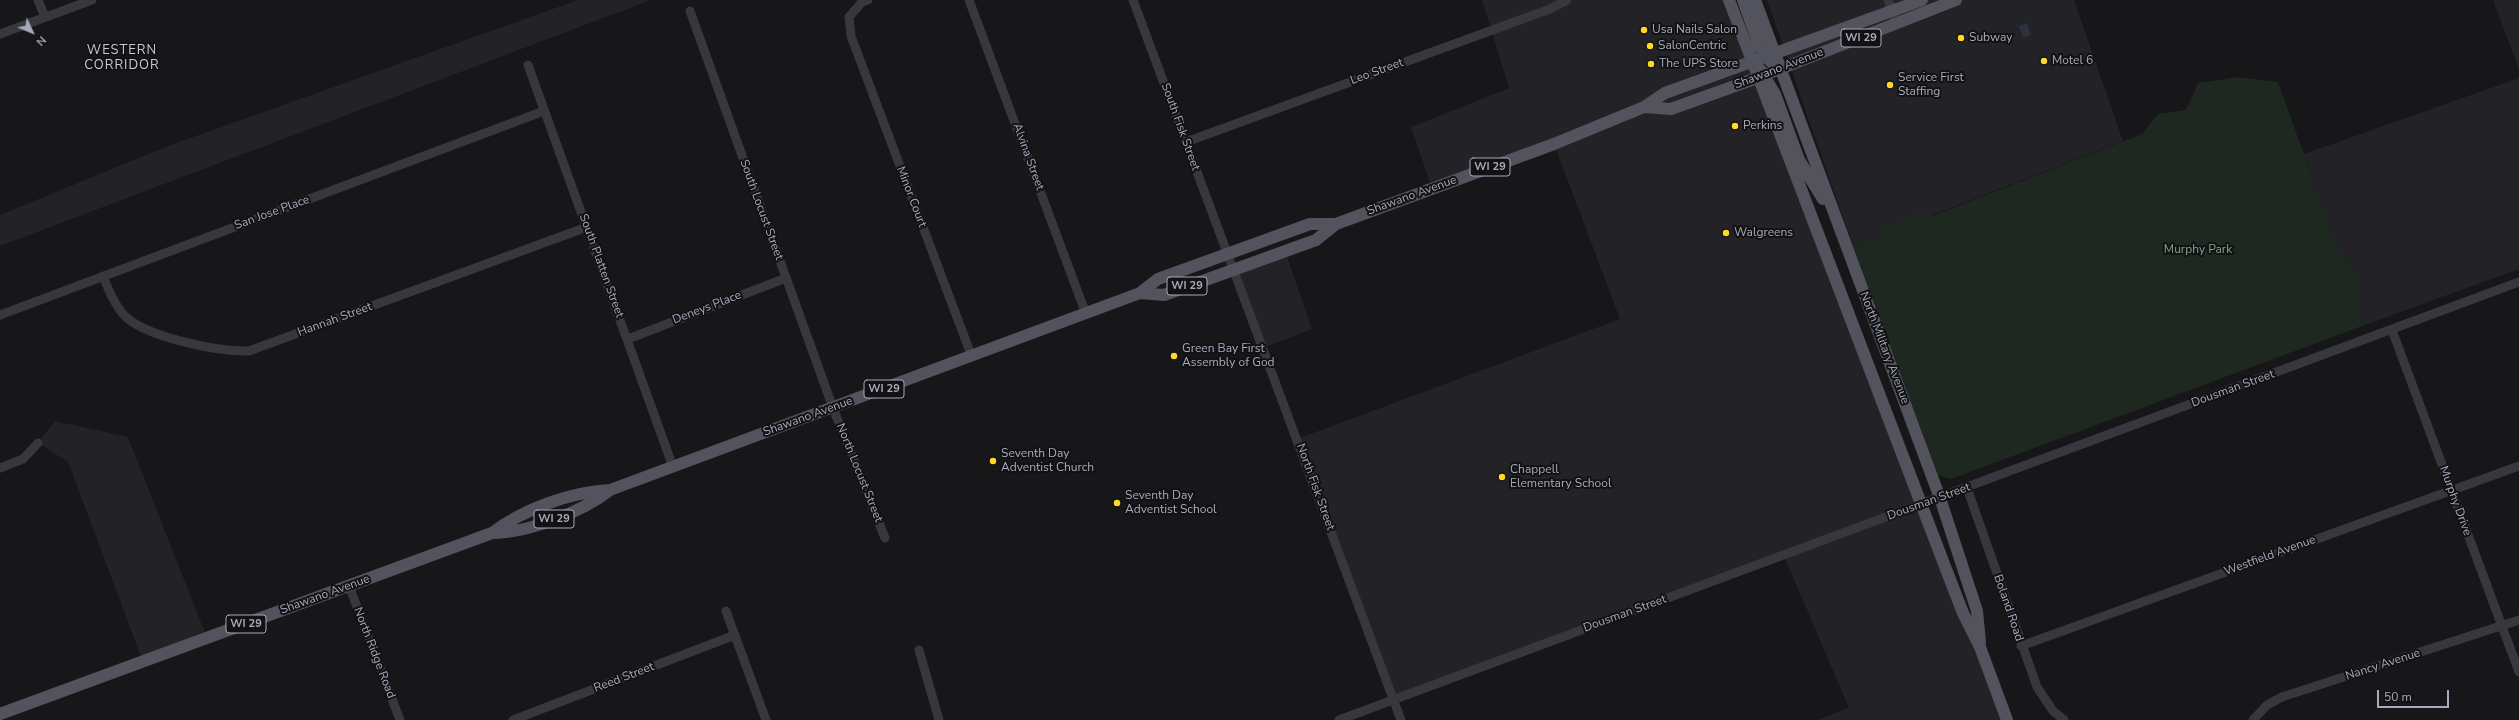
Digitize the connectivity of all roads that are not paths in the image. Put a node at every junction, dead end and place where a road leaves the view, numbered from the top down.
1 (38, 0) edge
2 (92, 0) edge
3 (868, 0) edge
4 (969, 0) edge
5 (1133, 0) edge
6 (1567, 0) edge
7 (1729, 0) edge
8 (1743, 0) edge
9 (1755, 0) edge
10 (1922, 0) edge
11 (1956, 0) edge
12 (1890, 5) edge
13 (690, 11) dead end
14 (45, 18) junction
15 (1897, 24) junction
16 (0, 34) edge
17 (1770, 55) junction
18 (1751, 62) junction
19 (528, 65) dead end
20 (1780, 69) junction
21 (1761, 77) junction
22 (1644, 107) junction
23 (544, 111) junction
24 (1186, 142) junction
25 (1836, 220) junction
26 (1336, 224) junction
27 (587, 227) junction
28 (1228, 254) junction
29 (1234, 270) junction
30 (103, 276) junction
31 (786, 278) junction
32 (2519, 282) edge
33 (1140, 293) junction
34 (1086, 314) junction
35 (0, 315) edge
36 (2392, 330) junction
37 (628, 339) junction
38 (972, 357) junction
39 (833, 408) junction
40 (38, 443) dead end
41 (2519, 466) edge
42 (673, 467) junction
43 (0, 468) edge
44 (1967, 488) junction
45 (2451, 491) junction
46 (1940, 498) junction
47 (1921, 505) junction
48 (885, 538) dead end
49 (349, 586) junction
50 (726, 611) dead end
51 (2519, 620) edge
52 (2502, 627) junction
53 (735, 635) junction
54 (2021, 646) junction
55 (1980, 647) junction
56 (919, 650) dead end
57 (2519, 672) edge
58 (1394, 700) junction
59 (0, 714) edge
60 (400, 720) edge
61 (513, 720) edge
62 (766, 720) edge
63 (939, 720) edge
64 (1339, 720) edge
65 (1401, 720) edge
66 (2007, 720) edge
67 (2064, 720) edge
68 (2253, 720) edge

1 - 14 street
2 - 14 street
3 - 38 street, Minor Court
4 - 34 street, Alvina Street
5 - 24 street, South Fisk Street
6 - 24 street, Leo Street
7 - 18 main road, North Military Avenue
8 - 17 main road
9 - 17 main road
10 - 12 main road, Shawano Avenue / WI 29
11 - 15 main road, Shawano Avenue / WI 29
12 - 15 street
12 - 17 main road, Shawano Avenue / WI 29
13 - 31 street, South Locust Street
14 - 16 street
15 - 20 main road, Shawano Avenue / WI 29
17 - 18 main road, Shawano Avenue / WI 29
17 - 20 main road, North Military Avenue
18 - 21 main road, North Military Avenue
18 - 22 main road, Shawano Avenue / WI 29
19 - 23 street, South Platten Street
20 - 21 main road, Shawano Avenue / WI 29
20 - 25 main road, North Military Avenue
21 - 22 main road, Shawano Avenue / WI 29
21 - 25 main road
21 - 47 main road, North Military Avenue
22 - 26 main road, Shawano Avenue / WI 29
23 - 27 street, South Platten Street
23 - 30 street, San Jose Place
24 - 28 street, South Fisk Street
25 - 46 main road, North Military Avenue
26 - 28 main road, Shawano Avenue / WI 29
26 - 29 main road, Shawano Avenue / WI 29
27 - 30 street, Hannah Street
27 - 37 street, South Platten Street
28 - 29 street, North Fisk Street
28 - 33 main road, Shawano Avenue / WI 29
29 - 33 main road, Shawano Avenue / WI 29
29 - 58 street, North Fisk Street
30 - 35 street, San Jose Place
31 - 37 street, Deneys Place
31 - 39 street, South Locust Street
32 - 36 street, Dousman Street
33 - 34 main road, Shawano Avenue / WI 29
34 - 38 main road, Shawano Avenue / WI 29
36 - 44 street, Dousman Street
36 - 45 street, Murphy Drive
37 - 42 street, South Platten Street
38 - 39 main road, Shawano Avenue / WI 29
39 - 42 main road, Shawano Avenue / WI 29
39 - 48 street, North Locust Street
40 - 43 street
41 - 45 street, Westfield Avenue
42 - 49 main road, Shawano Avenue / WI 29
44 - 46 street, Dousman Street
44 - 54 street, Boland Road
45 - 52 street, Murphy Drive
45 - 54 street, Westfield Avenue
46 - 47 street, Dousman Street
46 - 55 main road, North Military Avenue
47 - 55 main road, North Military Avenue
47 - 58 street, Dousman Street
49 - 59 main road, Shawano Avenue / WI 29
49 - 60 street, North Ridge Road
50 - 53 street
51 - 52 street, Nancy Avenue
52 - 57 street, Murphy Drive
52 - 68 street, Nancy Avenue
53 - 61 street, Reed Street
53 - 62 street
54 - 67 street, Boland Road
55 - 66 main road, North Military Avenue
56 - 63 street
58 - 64 street, Dousman Street
58 - 65 street, North Fisk Street

